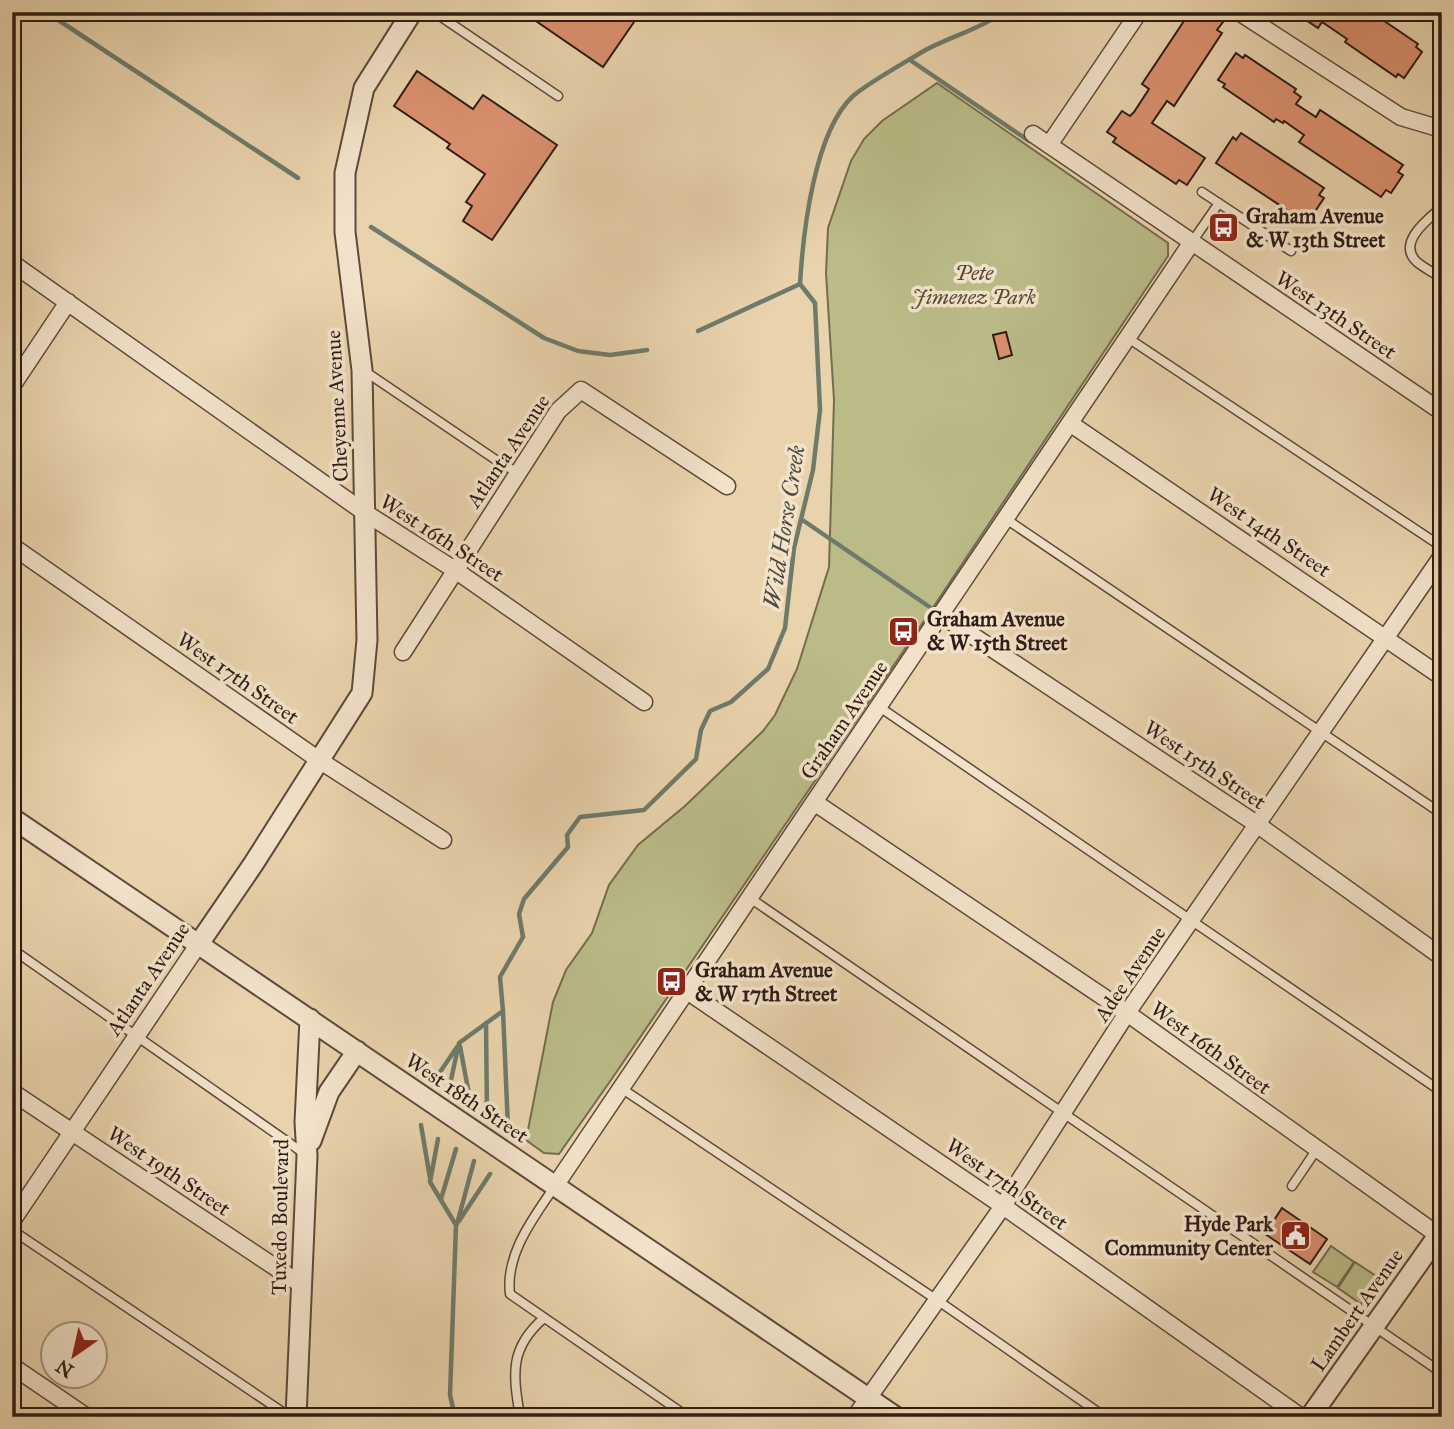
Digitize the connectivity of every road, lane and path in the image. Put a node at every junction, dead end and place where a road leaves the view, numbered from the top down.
1 (412, 12) edge
2 (434, 12) edge
3 (1139, 12) edge
4 (1240, 12) edge
5 (558, 96) dead end
6 (1442, 132) edge
7 (1033, 134) dead end
8 (1049, 145) junction
9 (1202, 192) dead end
10 (1219, 204) junction
11 (1442, 206) edge
12 (1192, 242) junction
13 (1291, 251) dead end
14 (12, 263) edge
15 (1442, 278) edge
16 (68, 302) junction
17 (1128, 338) junction
18 (362, 370) junction
19 (12, 386) edge
20 (1442, 412) edge
21 (1071, 424) junction
22 (518, 473) junction
23 (727, 486) dead end
24 (364, 512) junction
25 (1006, 519) junction
26 (12, 546) edge
27 (1442, 547) edge
28 (1442, 556) edge
29 (456, 570) junction
30 (940, 614) junction
31 (1387, 638) junction
32 (403, 652) dead end
33 (1442, 677) edge
34 (644, 702) dead end
35 (878, 706) junction
36 (1323, 731) junction
37 (319, 760) junction
38 (814, 802) junction
39 (1442, 814) edge
40 (12, 818) edge
41 (1258, 825) junction
42 (443, 840) dead end
43 (750, 898) junction
44 (1193, 919) junction
45 (198, 945) junction
46 (12, 949) edge
47 (1442, 957) edge
48 (687, 991) junction
49 (1127, 1013) junction
50 (310, 1019) junction
51 (137, 1036) junction
52 (357, 1051) junction
53 (621, 1088) junction
54 (1442, 1091) edge
55 (12, 1092) edge
56 (1063, 1112) junction
57 (72, 1132) junction
58 (1317, 1149) junction
59 (307, 1156) junction
60 (555, 1186) junction
61 (1292, 1186) dead end
62 (1003, 1206) junction
63 (12, 1222) edge
64 (12, 1230) edge
65 (1440, 1234) edge
66 (302, 1285) junction
67 (937, 1300) junction
68 (544, 1318) junction
69 (1373, 1325) junction
70 (12, 1366) edge
71 (1442, 1373) edge
72 (868, 1398) junction
73 (87, 1417) edge
74 (290, 1417) edge
75 (296, 1417) edge
76 (520, 1417) edge
77 (688, 1417) edge
78 (855, 1417) edge
79 (896, 1417) edge
80 (1105, 1417) edge
81 (1301, 1417) edge
82 (1310, 1417) edge

1 - 18 street, Cheyenne Avenue
2 - 5 lane
3 - 8 street
4 - 6 street
7 - 8 street, West 13th Street
8 - 12 street, West 13th Street
9 - 10 lane
10 - 12 lane
10 - 13 lane
11 - 15 lane
12 - 17 street, Graham Avenue
12 - 20 street, West 13th Street
14 - 16 street, West 16th Street
16 - 19 street
16 - 24 street, West 16th Street
17 - 21 street, Graham Avenue
17 - 27 lane
18 - 22 lane
18 - 24 street, Cheyenne Avenue
21 - 25 street, Graham Avenue
21 - 31 street, West 14th Street
22 - 23 street, Atlanta Avenue
22 - 29 street, Atlanta Avenue
24 - 29 street, West 16th Street
24 - 37 street, Cheyenne Avenue
25 - 30 street, Graham Avenue
25 - 36 lane
26 - 37 street, West 17th Street
28 - 31 street, Adee Avenue
29 - 32 street, Atlanta Avenue
29 - 34 street, West 16th Street
30 - 35 street, Graham Avenue
30 - 41 street, West 15th Street
31 - 33 street, West 14th Street
31 - 36 street, Adee Avenue
35 - 38 street, Graham Avenue
35 - 44 lane
36 - 39 lane
36 - 41 street, Adee Avenue
37 - 42 street, West 17th Street
37 - 45 street, Atlanta Avenue
38 - 43 street, Graham Avenue
38 - 49 street, West 16th Street
40 - 45 street, West 18th Street
41 - 44 street, Adee Avenue
41 - 47 street, West 15th Street
43 - 48 street, Graham Avenue
43 - 56 lane
44 - 49 street, Adee Avenue
44 - 54 lane
45 - 50 street, West 18th Street
45 - 51 street, Atlanta Avenue
46 - 51 lane
48 - 53 street, Graham Avenue
48 - 62 street, West 17th Street
49 - 56 street, Adee Avenue
49 - 58 street, West 16th Street
50 - 52 street, West 18th Street
50 - 59 street, Tuxedo Boulevard
51 - 57 street, Atlanta Avenue
51 - 59 lane
52 - 59 street
52 - 60 street, West 18th Street
53 - 60 street, Graham Avenue
53 - 67 lane
55 - 57 street, West 19th Street
56 - 62 street, Adee Avenue
56 - 69 lane
57 - 63 street, Atlanta Avenue
57 - 66 street, West 19th Street
58 - 61 lane
58 - 65 street, West 16th Street
59 - 66 street, Tuxedo Boulevard
60 - 68 lane
60 - 72 street, West 18th Street
62 - 67 street, Adee Avenue
62 - 81 street, West 17th Street
64 - 74 lane
65 - 69 street, Lambert Avenue
66 - 75 street, Tuxedo Boulevard
67 - 72 street, Adee Avenue
67 - 80 lane
68 - 76 lane
68 - 77 lane
69 - 71 lane
69 - 82 street, Lambert Avenue
70 - 73 street
72 - 78 street, Adee Avenue
72 - 79 street, West 18th Street

